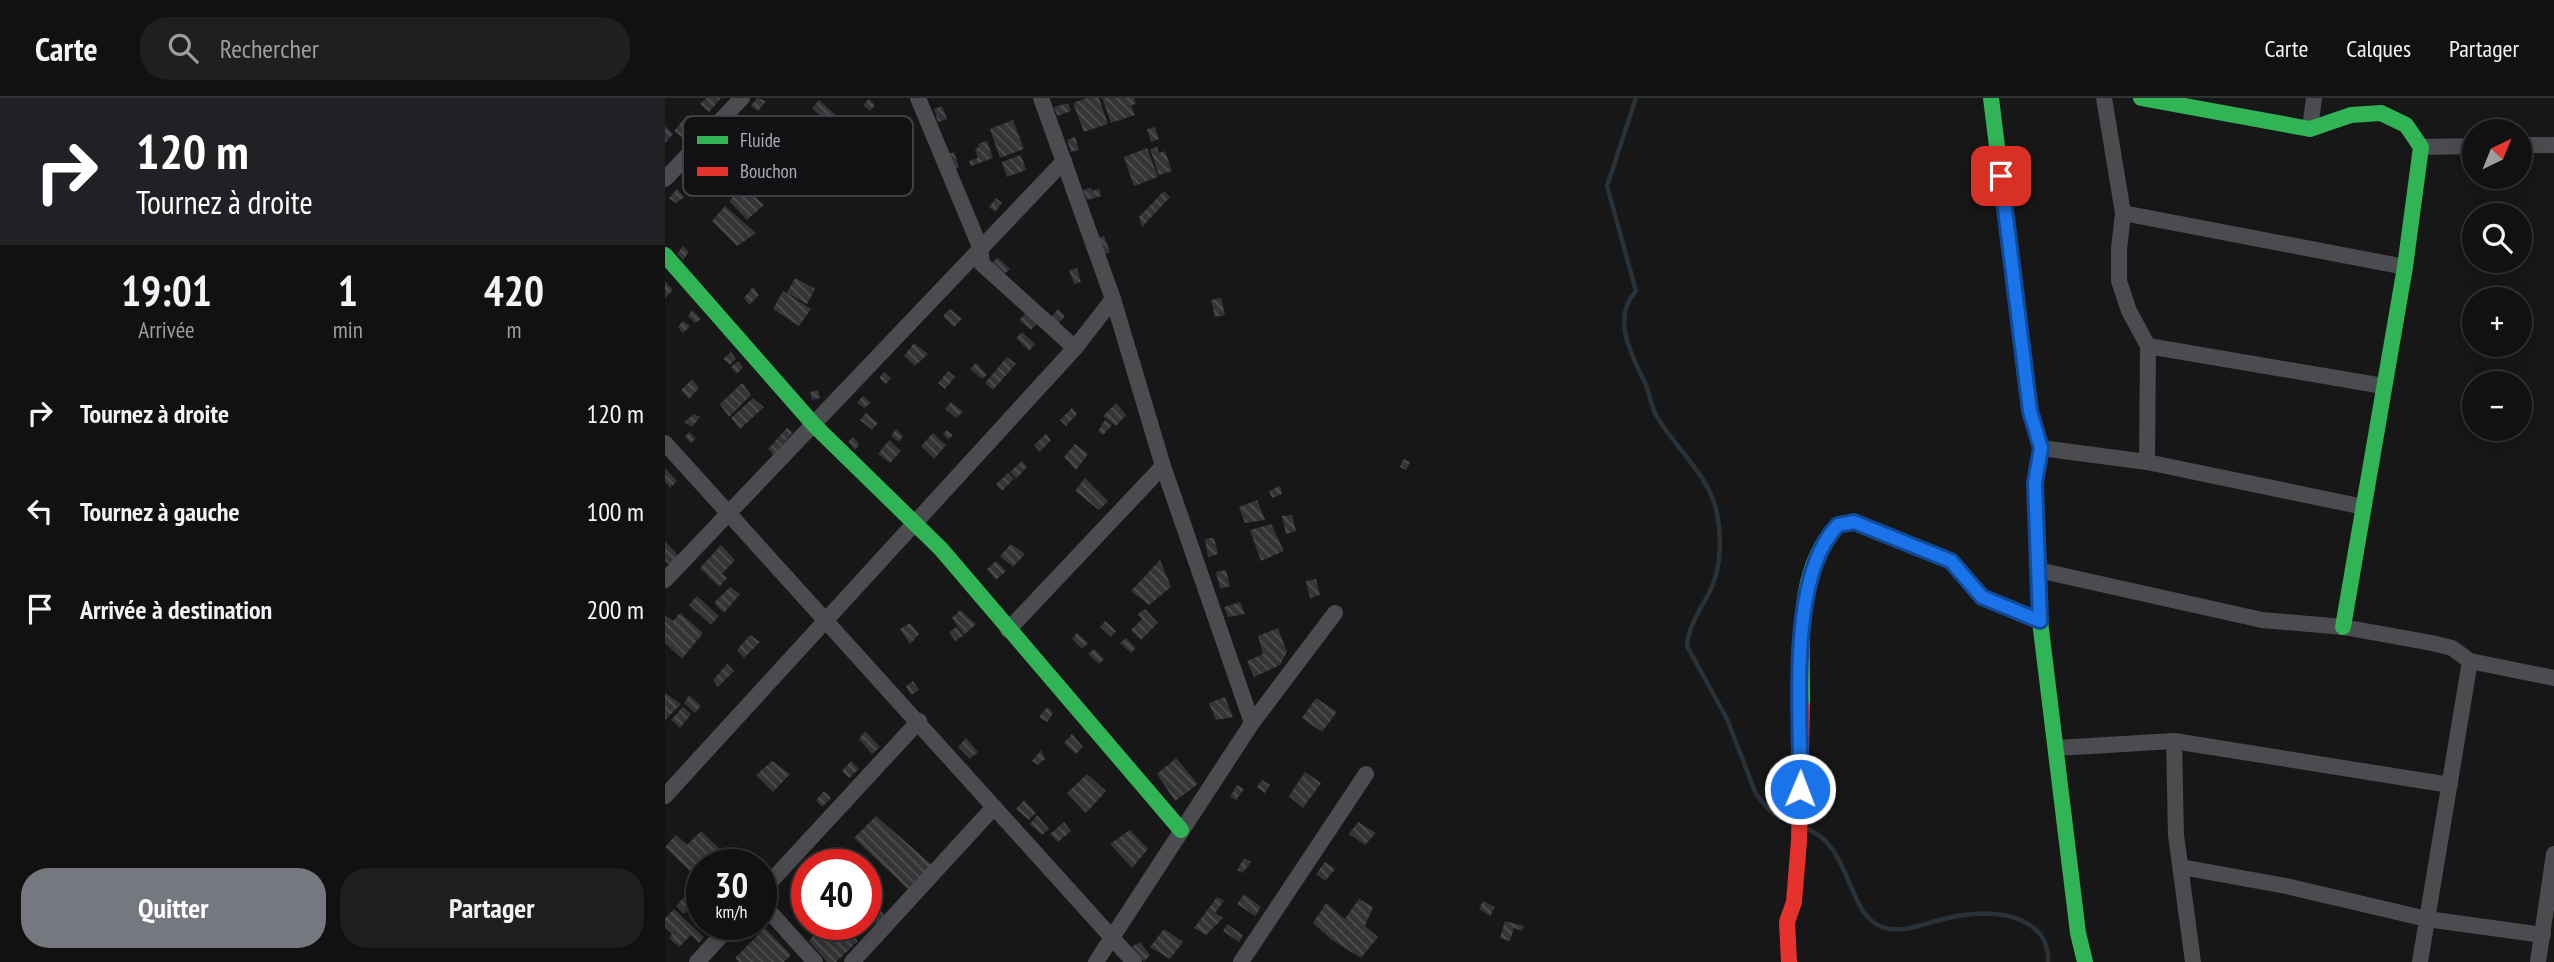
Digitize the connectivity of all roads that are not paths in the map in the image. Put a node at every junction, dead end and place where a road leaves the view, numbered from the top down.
1 (742, 98) edge
2 (918, 98) edge
3 (1041, 98) edge
4 (1991, 98) edge
5 (2104, 98) edge
6 (2141, 98) edge
7 (2315, 98) edge
8 (725, 116) edge
9 (2310, 129) junction
10 (2532, 145) edge
11 (2554, 145) edge
12 (2462, 146) edge
13 (2421, 147) junction
14 (683, 160) edge
15 (1064, 161) junction
16 (665, 179) edge
17 (2123, 213) junction
18 (980, 247) junction
19 (665, 255) edge
20 (2405, 267) junction
21 (1113, 299) junction
22 (2148, 346) junction
23 (1075, 348) junction
24 (2383, 386) junction
25 (815, 426) junction
26 (665, 443) edge
27 (2041, 448) junction
28 (2147, 463) junction
29 (1163, 466) junction
30 (2364, 507) junction
31 (729, 513) junction
32 (917, 523) junction
33 (2038, 570) junction
34 (665, 580) edge
35 (1335, 613) dead end
36 (827, 620) junction
37 (2040, 621) junction
38 (2343, 627) junction
39 (1008, 630) junction
40 (2470, 661) junction
41 (2554, 678) edge
42 (919, 721) junction
43 (1252, 723) junction
44 (2175, 741) junction
45 (2056, 748) junction
46 (1366, 774) dead end
47 (2450, 785) junction
48 (665, 796) edge
49 (993, 807) junction
50 (1181, 830) junction
51 (2554, 854) edge
52 (2181, 867) junction
53 (777, 875) edge
54 (2427, 919) junction
55 (777, 920) edge
56 (2543, 934) junction
57 (1112, 937) junction
58 (717, 940) edge
59 (697, 962) edge
60 (815, 962) edge
61 (852, 962) edge
62 (1096, 962) edge
63 (1134, 962) edge
64 (1241, 962) edge
65 (1790, 962) edge
66 (2085, 962) edge
67 (2193, 962) edge
68 (2420, 962) edge
69 (2538, 962) edge

1 - 8 street
2 - 18 street
3 - 15 street
4 - 27 street
5 - 17 street
6 - 9 street
7 - 9 street
9 - 13 street
10 - 11 street
12 - 13 street
13 - 20 street
14 - 16 street
15 - 18 street
15 - 21 street
17 - 20 street
17 - 22 street
18 - 23 street
18 - 25 street
19 - 25 street
20 - 24 street
21 - 23 street
21 - 29 street
22 - 24 street
22 - 28 street
23 - 32 street
24 - 30 street
25 - 31 street
25 - 32 street
26 - 31 street
27 - 28 street
27 - 33 street
28 - 30 street
29 - 39 street
29 - 43 street
30 - 38 street
31 - 34 street
31 - 36 street
32 - 36 street
32 - 39 street
33 - 37 street
33 - 38 street
35 - 43 street
36 - 42 street
36 - 48 street
37 - 45 street
37 - 65 street
38 - 40 street
39 - 50 street
40 - 41 street
40 - 47 street
42 - 49 street
42 - 53 street
43 - 50 street
44 - 45 street
44 - 47 street
44 - 52 street
45 - 66 street
46 - 64 street
47 - 54 street
49 - 57 street
49 - 61 street
50 - 57 street
51 - 56 street
52 - 54 street
52 - 67 street
54 - 56 street
54 - 68 street
55 - 60 street
56 - 69 street
57 - 62 street
57 - 63 street
58 - 59 street

